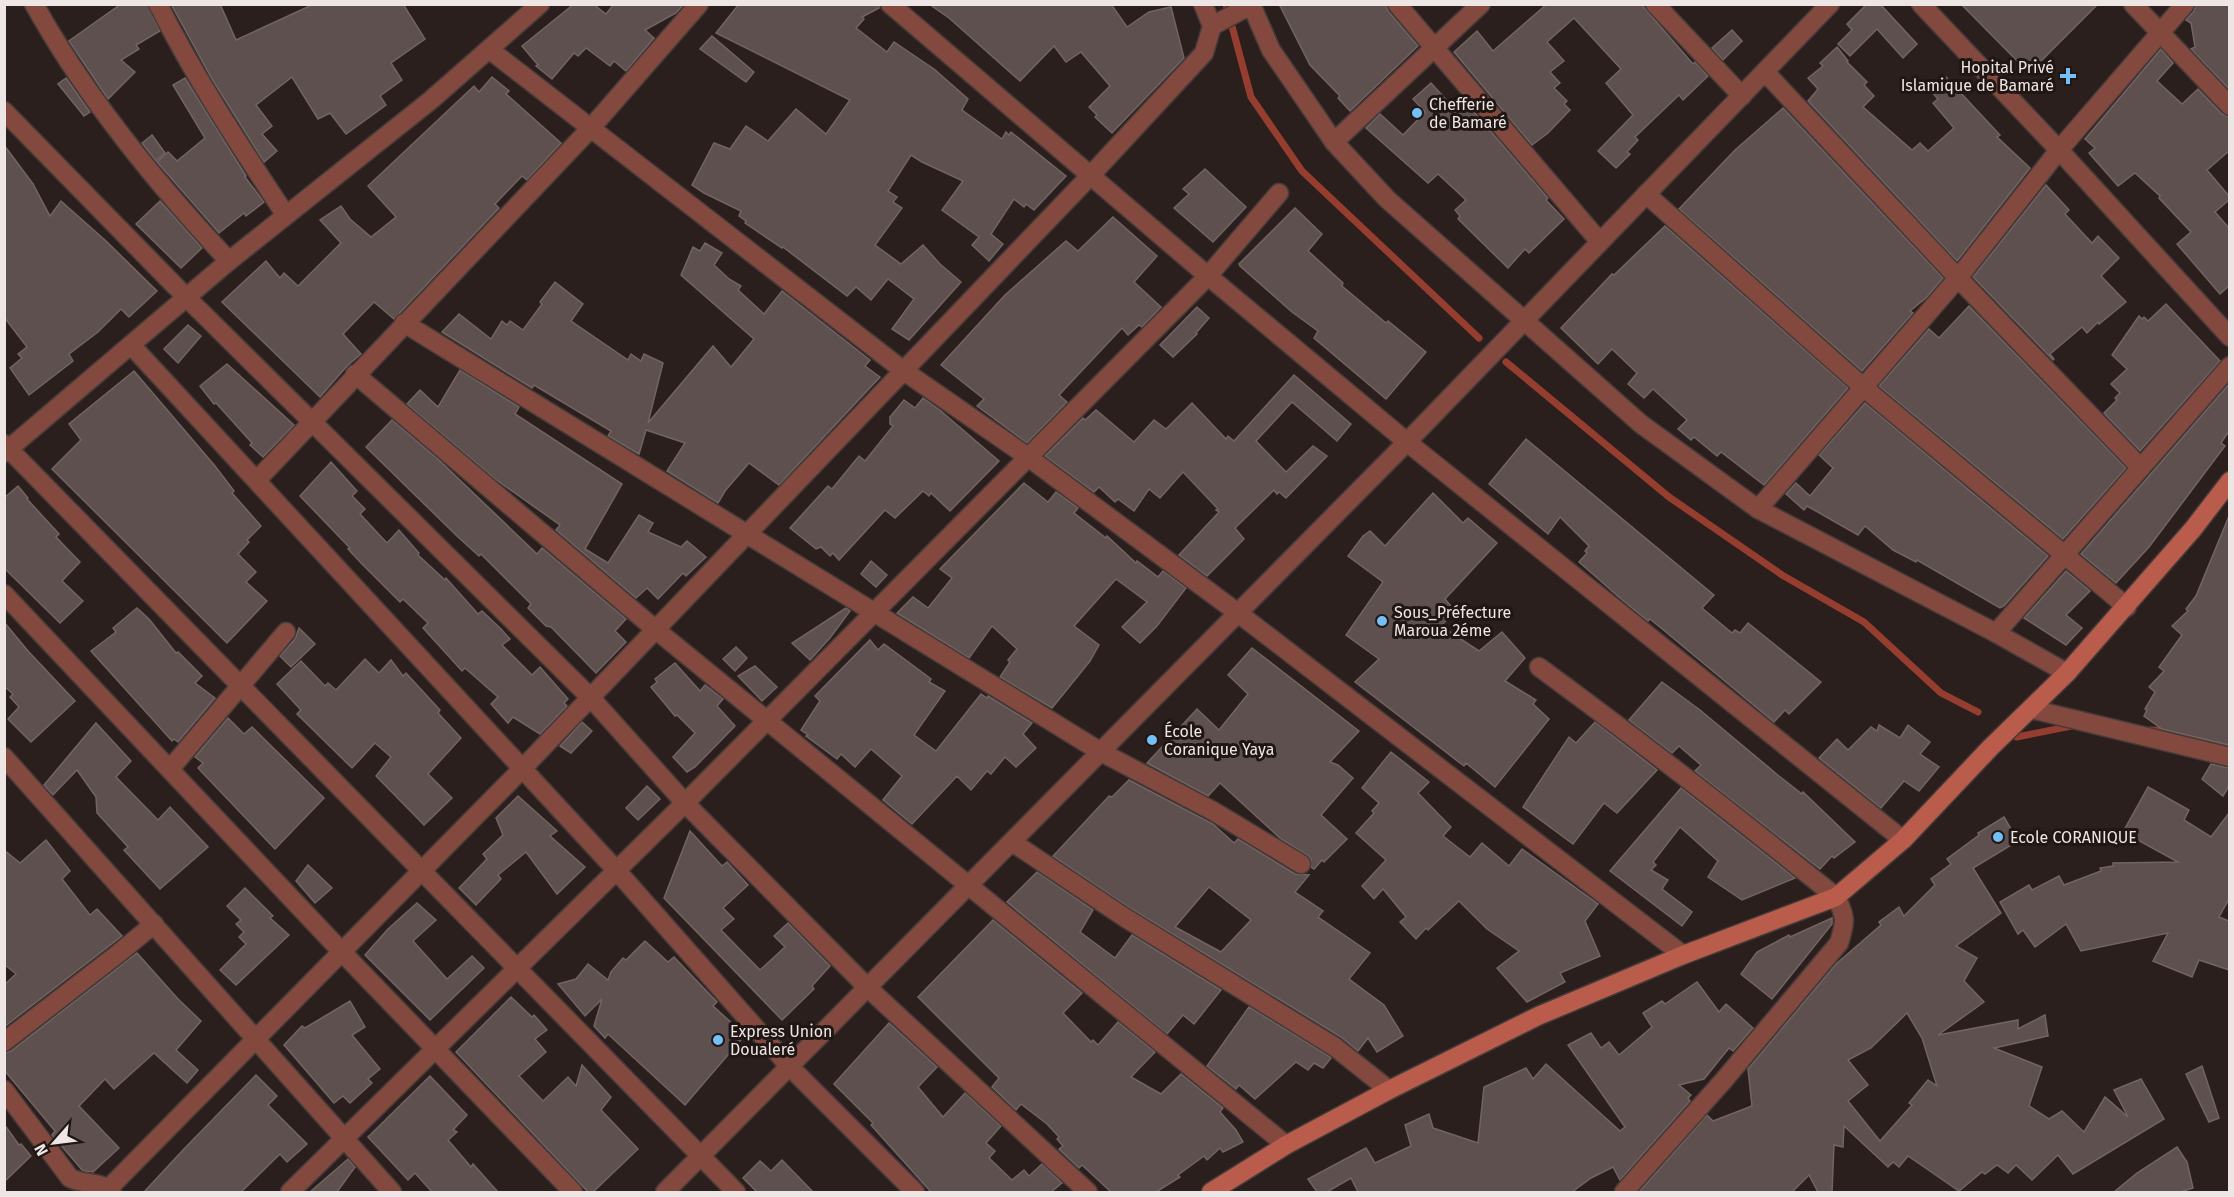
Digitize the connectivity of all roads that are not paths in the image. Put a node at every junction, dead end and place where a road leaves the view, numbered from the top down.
1 (34, 4) edge
2 (158, 4) edge
3 (540, 4) edge
4 (699, 4) edge
5 (890, 4) edge
6 (1203, 4) edge
7 (1397, 4) edge
8 (1481, 4) edge
9 (1655, 4) edge
10 (1830, 4) edge
11 (1921, 4) edge
12 (2133, 4) edge
13 (2185, 4) edge
14 (1252, 5) edge
15 (1212, 26) junction
16 (2161, 33) junction
17 (1434, 48) junction
18 (490, 50) junction
19 (1766, 73) junction
20 (1743, 96) junction
21 (2229, 106) edge
22 (4, 111) edge
23 (590, 129) junction
24 (1334, 142) junction
25 (2059, 150) junction
26 (1091, 175) junction
27 (1279, 193) dead end
28 (1646, 194) junction
29 (285, 214) junction
30 (1600, 242) junction
31 (229, 261) junction
32 (1208, 276) junction
33 (1958, 278) junction
34 (186, 297) junction
35 (1525, 321) junction
36 (404, 323) junction
37 (2229, 337) edge
38 (131, 345) junction
39 (2229, 366) edge
40 (904, 371) junction
41 (355, 374) junction
42 (1863, 387) junction
43 (311, 421) junction
44 (1407, 442) junction
45 (6, 449) edge
46 (1028, 458) junction
47 (2141, 468) junction
48 (257, 480) junction
49 (2229, 481) edge
50 (1758, 509) junction
51 (748, 533) junction
52 (2064, 557) junction
53 (4, 594) edge
54 (2127, 607) junction
55 (874, 613) junction
56 (1238, 613) junction
57 (655, 629) junction
58 (286, 632) dead end
59 (1996, 633) junction
60 (1539, 668) dead end
61 (2067, 673) junction
62 (239, 685) junction
63 (591, 698) junction
64 (2031, 709) junction
65 (766, 721) junction
66 (1101, 752) junction
67 (4, 757) edge
68 (2229, 757) edge
69 (170, 769) junction
70 (522, 770) junction
71 (685, 803) junction
72 (1903, 840) junction
73 (1012, 842) junction
74 (1301, 864) dead end
75 (617, 871) junction
76 (421, 872) junction
77 (969, 885) junction
78 (1836, 897) junction
79 (153, 924) junction
80 (342, 952) junction
81 (1683, 955) junction
82 (517, 970) junction
83 (867, 987) junction
84 (255, 1040) junction
85 (4, 1042) edge
86 (436, 1049) junction
87 (790, 1066) junction
88 (4, 1090) edge
89 (1389, 1090) junction
90 (345, 1139) junction
91 (1286, 1145) junction
92 (702, 1155) junction
93 (108, 1191) edge
94 (291, 1192) edge
95 (392, 1192) edge
96 (573, 1192) edge
97 (665, 1192) edge
98 (736, 1192) edge
99 (915, 1192) edge
100 (1088, 1192) edge
101 (1211, 1192) edge
102 (1624, 1192) edge

1 - 31 street
2 - 29 street
3 - 18 street
4 - 23 street
5 - 26 street
6 - 15 street
7 - 17 street
8 - 17 street
9 - 20 street
10 - 19 street
11 - 25 street
12 - 16 street
13 - 16 street
14 - 15 street
14 - 24 street
15 - 26 street
16 - 21 street
16 - 25 street
17 - 24 street
17 - 30 street
18 - 23 street
18 - 29 street
19 - 20 street
19 - 33 street
20 - 28 street
22 - 34 street
23 - 36 street
23 - 40 street
24 - 35 street
25 - 33 street
25 - 37 street
26 - 32 street
26 - 40 street
27 - 32 street
28 - 30 street
28 - 42 street
29 - 31 street
30 - 35 street
31 - 34 street
32 - 44 street
32 - 46 street
33 - 42 street
33 - 47 street
34 - 38 street
34 - 43 street
35 - 44 street
35 - 50 street
36 - 41 street
36 - 51 street
38 - 45 street
38 - 48 street
39 - 47 street
40 - 46 street
40 - 51 street
41 - 43 street
41 - 57 street
42 - 50 street
42 - 52 street
43 - 48 street
43 - 63 street
44 - 56 street
44 - 72 street
45 - 62 street
46 - 55 street
46 - 56 street
47 - 52 street
48 - 70 street
49 - 54 street
50 - 59 street
51 - 55 street
51 - 57 street
52 - 54 street
52 - 59 street
53 - 69 street
54 - 61 street
55 - 65 street
55 - 66 street
56 - 66 street
56 - 81 street
57 - 63 street
57 - 65 street
58 - 62 street
59 - 61 street
60 - 78 street
61 - 64 street
62 - 69 street
62 - 76 street
63 - 70 street
63 - 71 street
64 - 68 street
64 - 72 street
65 - 71 street
65 - 77 street
66 - 73 street
66 - 74 street
67 - 79 street
69 - 80 street
70 - 75 street
70 - 76 street
71 - 75 street
71 - 83 street
72 - 78 street
73 - 77 street
73 - 89 street
75 - 82 street
75 - 87 street
76 - 80 street
76 - 82 street
77 - 83 street
77 - 91 street
78 - 81 street
78 - 102 street
79 - 84 street
79 - 85 street
80 - 84 street
80 - 86 street
81 - 89 street
82 - 86 street
82 - 92 street
83 - 87 street
83 - 100 street
84 - 90 street
84 - 93 street
86 - 90 street
86 - 96 street
87 - 92 street
87 - 99 street
88 - 93 street
89 - 91 street
90 - 94 street
90 - 95 street
91 - 101 street
92 - 97 street
92 - 98 street

